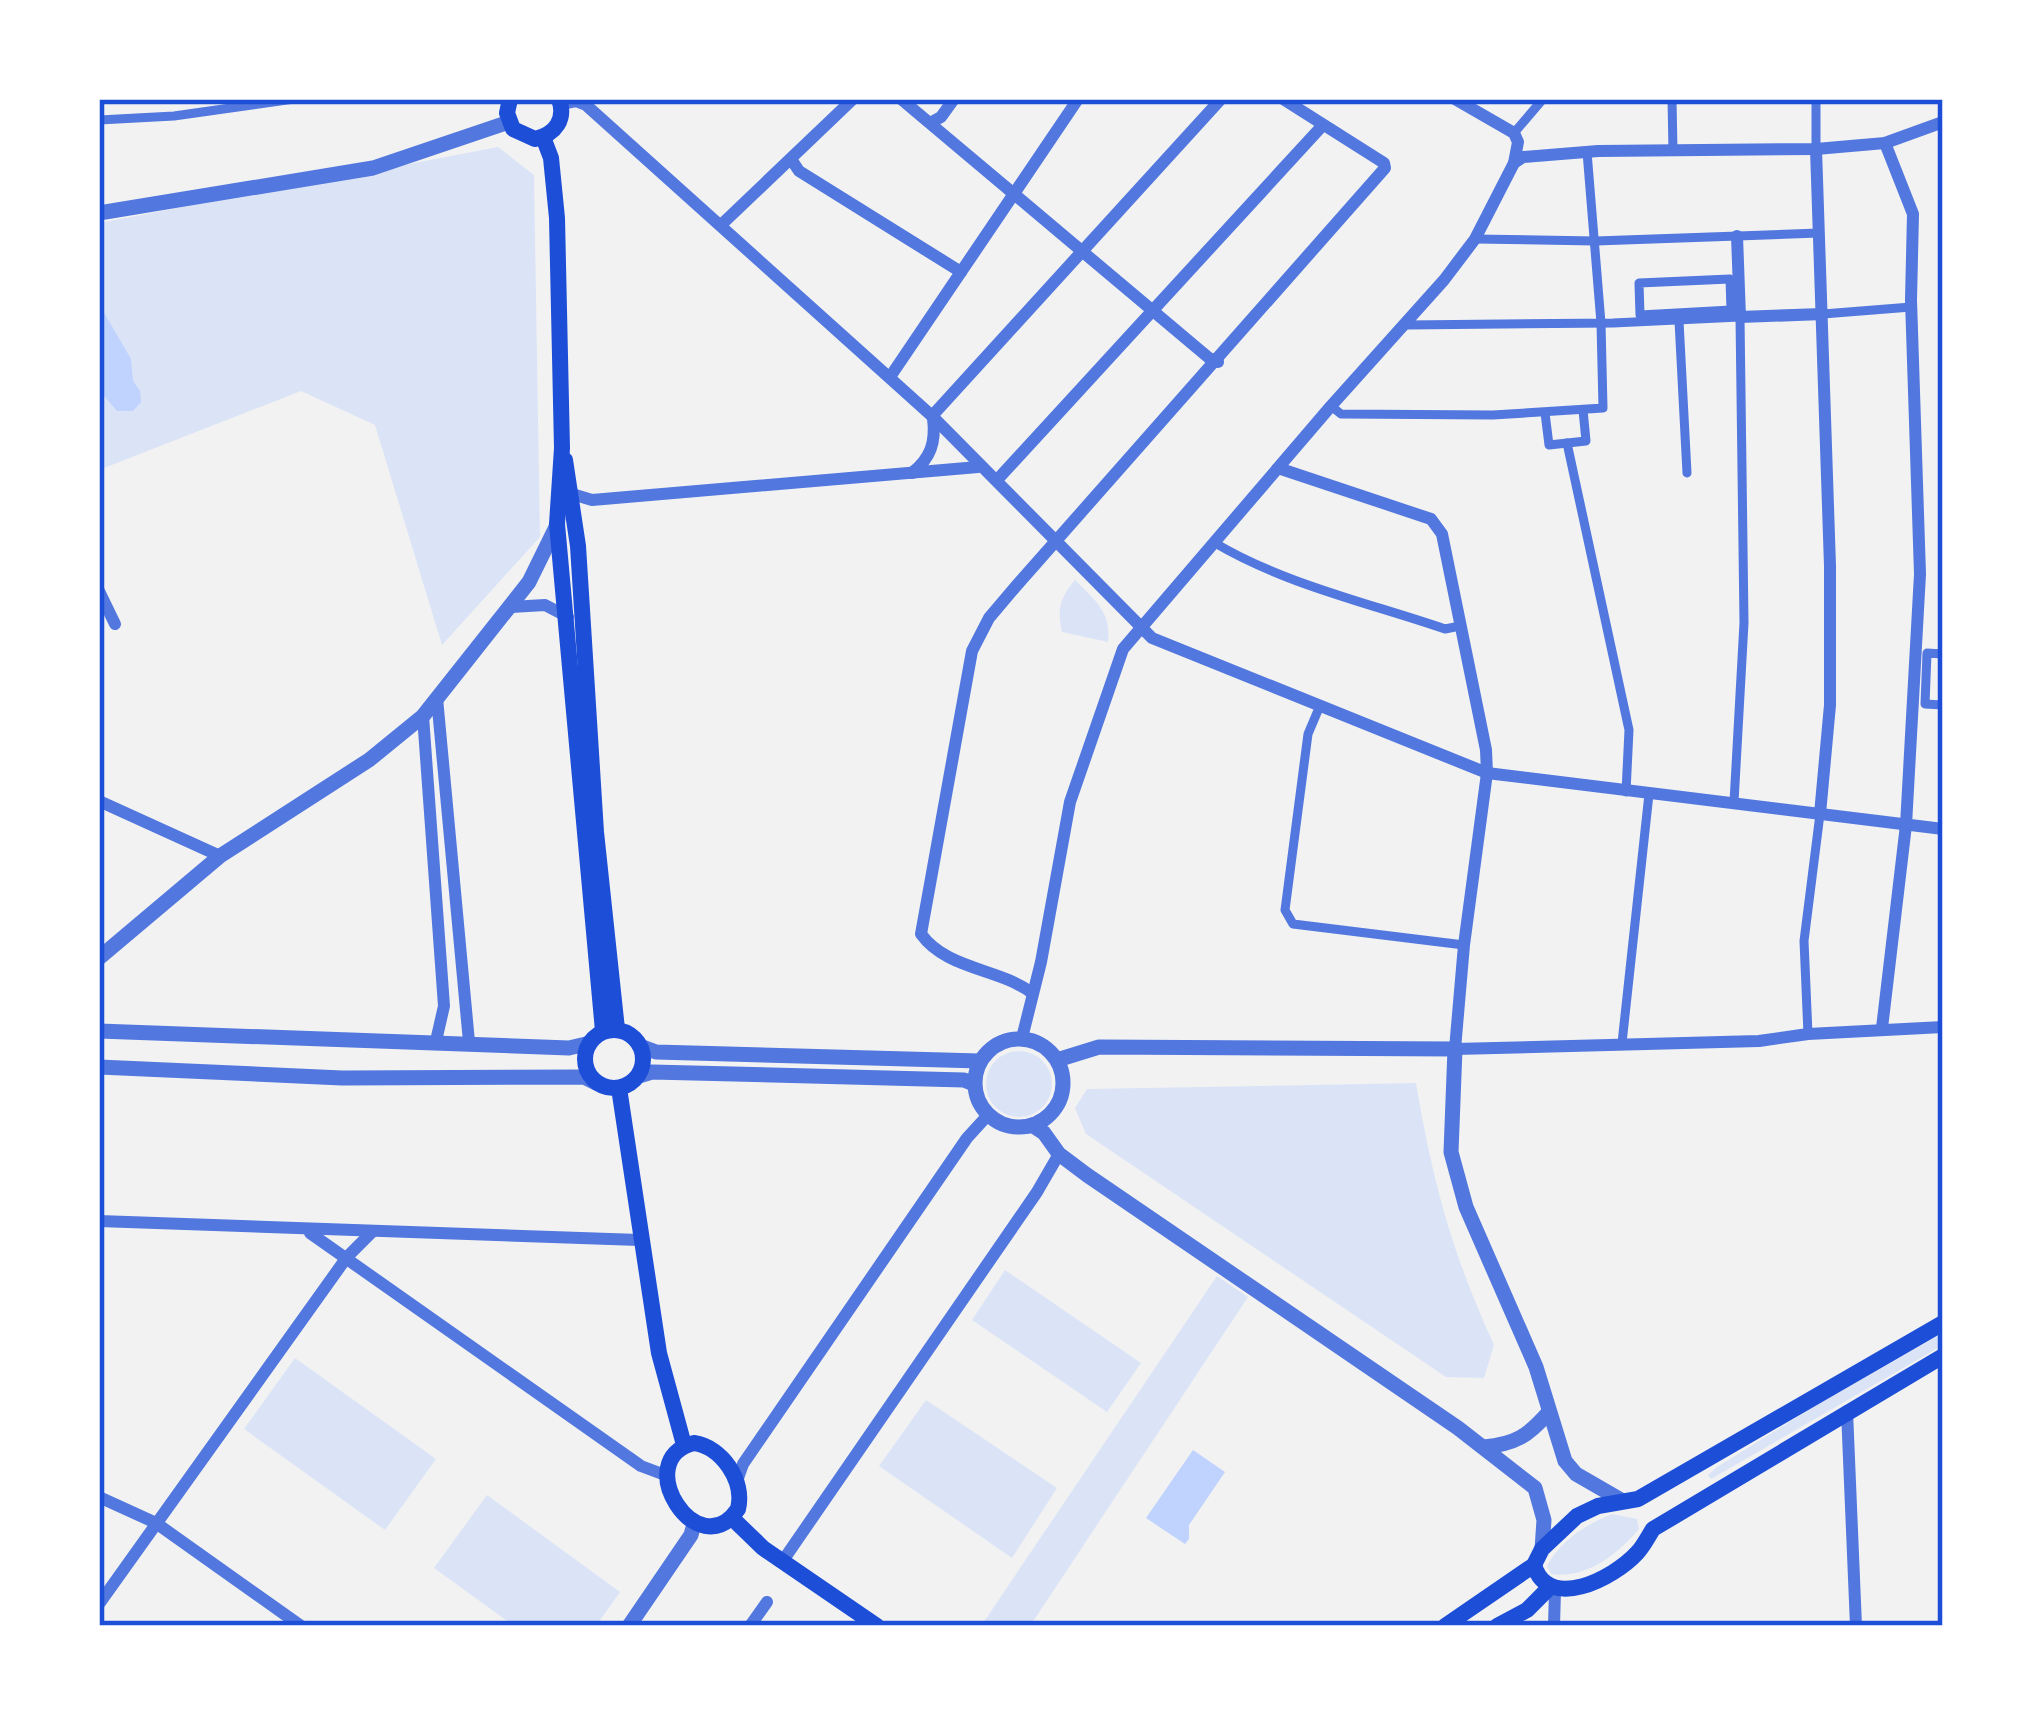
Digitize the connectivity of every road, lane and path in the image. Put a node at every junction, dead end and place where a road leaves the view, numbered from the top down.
1 (294, 99) edge
2 (510, 99) edge
3 (853, 99) edge
4 (901, 99) edge
5 (954, 99) edge
6 (1078, 99) edge
7 (1221, 99) edge
8 (1282, 99) edge
9 (1455, 99) edge
10 (1543, 99) edge
11 (1672, 99) edge
12 (1816, 99) edge
13 (560, 102) edge
14 (99, 121) edge
15 (509, 122) junction
16 (1943, 122) edge
17 (930, 123) junction
18 (1323, 125) junction
19 (1514, 133) junction
20 (543, 137) junction
21 (1885, 143) junction
22 (1816, 149) junction
23 (1673, 151) junction
24 (1587, 152) junction
25 (791, 159) junction
26 (1514, 163) junction
27 (1014, 193) junction
28 (99, 213) edge
29 (721, 225) junction
30 (1819, 233) junction
31 (1737, 236) junction
32 (1474, 238) junction
33 (1596, 241) junction
34 (1084, 251) junction
35 (961, 272) junction
36 (1911, 307) junction
37 (1153, 310) junction
38 (1823, 314) junction
39 (1640, 315) joint
40 (1740, 317) junction
41 (1679, 321) junction
42 (1601, 323) junction
43 (1407, 325) junction
44 (1218, 362) junction
45 (890, 377) junction
46 (1331, 406) junction
47 (1582, 410) junction
48 (1545, 412) junction
49 (932, 416) junction
50 (1567, 443) junction
51 (562, 448) junction
52 (978, 466) junction
53 (1278, 468) junction
54 (911, 473) junction
55 (1687, 473) dead end
56 (997, 480) junction
57 (572, 494) junction
58 (557, 524) junction
59 (1058, 542) junction
60 (1215, 543) junction
61 (99, 591) edge
62 (511, 607) junction
63 (564, 614) junction
64 (115, 624) dead end
65 (1460, 626) junction
66 (1140, 628) junction
67 (1943, 656) edge
68 (1922, 657) junction
69 (586, 667) junction
70 (437, 698) junction
71 (1920, 701) junction
72 (1943, 704) edge
73 (1319, 708) junction
74 (423, 716) junction
75 (1487, 773) junction
76 (1626, 792) junction
77 (1649, 794) junction
78 (99, 801) edge
79 (1734, 802) junction
80 (1820, 814) junction
81 (1906, 825) junction
82 (1943, 829) edge
83 (220, 856) junction
84 (1464, 945) junction
85 (99, 958) edge
86 (1032, 993) junction
87 (1943, 1027) edge
88 (1882, 1028) junction
89 (99, 1031) edge
90 (603, 1034) junction
91 (1808, 1034) junction
92 (1022, 1038) junction
93 (436, 1041) junction
94 (469, 1042) junction
95 (1622, 1043) junction
96 (640, 1046) junction
97 (1455, 1048) junction
98 (1057, 1060) junction
99 (980, 1061) junction
100 (99, 1067) edge
101 (639, 1076) junction
102 (596, 1083) junction
103 (974, 1084) junction
104 (619, 1088) junction
105 (988, 1115) junction
106 (1032, 1125) junction
107 (1059, 1154) junction
108 (99, 1221) edge
109 (308, 1231) junction
110 (372, 1232) junction
111 (639, 1240) junction
112 (347, 1257) junction
113 (1943, 1323) edge
114 (1943, 1357) edge
115 (1846, 1411) junction
116 (1548, 1413) junction
117 (684, 1445) junction
118 (1484, 1447) junction
119 (665, 1475) junction
120 (737, 1482) junction
121 (99, 1497) edge
122 (1629, 1500) junction
123 (732, 1518) junction
124 (156, 1523) junction
125 (694, 1524) junction
126 (1653, 1529) junction
127 (1538, 1557) junction
128 (782, 1562) junction
129 (1552, 1589) junction
130 (767, 1602) dead end
131 (99, 1604) edge
132 (301, 1626) edge
133 (629, 1626) edge
134 (750, 1626) edge
135 (877, 1626) edge
136 (1445, 1626) edge
137 (1497, 1626) edge
138 (1554, 1626) edge
139 (1856, 1626) edge

1 - 14 street
2 - 15 main road
3 - 25 street
4 - 17 street
5 - 17 street
6 - 27 street
7 - 34 street
8 - 18 street
9 - 19 street
10 - 19 street
11 - 23 street
12 - 22 street
13 - 20 main road
13 - 29 street
15 - 20 main road
15 - 28 street
16 - 21 street
17 - 27 street
18 - 37 street
18 - 44 street
19 - 26 street
20 - 51 main road
21 - 22 street
21 - 36 street
22 - 23 street
22 - 30 street
23 - 24 street
24 - 26 street
24 - 33 street
25 - 29 street
25 - 35 street
26 - 32 street
27 - 34 street
27 - 35 street
29 - 45 street
30 - 31 street
30 - 38 street
31 - 33 street
31 - 40 street
32 - 33 street
32 - 43 street
33 - 42 street
34 - 37 street
34 - 49 street
35 - 45 street
36 - 38 street
36 - 68 street
37 - 44 street
37 - 56 street
38 - 40 street
38 - 80 street
39 - 39 street
40 - 41 street
40 - 79 street
41 - 42 street
41 - 55 street
42 - 43 street
42 - 47 street
43 - 46 street
44 - 59 street
45 - 49 street
46 - 48 street
46 - 53 street
47 - 48 street
47 - 50 street
48 - 50 street
49 - 52 street
49 - 54 street
50 - 76 street
51 - 57 main road
51 - 58 main road
52 - 54 street
52 - 56 street
53 - 60 street
53 - 65 street
54 - 57 street
56 - 59 street
57 - 69 main road
58 - 62 street
58 - 63 main road
59 - 66 street
59 - 86 street
60 - 65 street
60 - 66 street
61 - 64 street
62 - 63 street
62 - 70 street
63 - 69 street
63 - 90 main road
65 - 75 street
66 - 73 street
66 - 86 street
67 - 68 street
68 - 71 street
69 - 90 main road
70 - 74 street
70 - 94 street
71 - 72 street
71 - 81 street
73 - 75 street
73 - 84 street
74 - 83 street
74 - 93 street
75 - 76 street
75 - 84 street
76 - 77 street
77 - 79 street
77 - 95 street
78 - 83 street
79 - 80 street
80 - 81 street
80 - 91 street
81 - 82 street
81 - 88 street
83 - 85 street
84 - 97 street
86 - 92 street
87 - 88 street
88 - 91 street
89 - 93 street
90 - 94 street
90 - 96 main road
90 - 102 main road
91 - 95 street
92 - 98 street
92 - 99 street
93 - 94 street
95 - 97 street
96 - 99 street
96 - 101 main road
97 - 98 street
97 - 116 street
98 - 106 street
99 - 103 street
100 - 102 street
101 - 103 street
101 - 104 main road
102 - 104 main road
103 - 105 street
104 - 111 main road
105 - 106 street
105 - 120 street
106 - 107 street
107 - 118 street
107 - 128 street
108 - 109 street
109 - 110 street
109 - 112 street
110 - 111 street
110 - 112 street
111 - 117 main road
112 - 119 street
112 - 124 street
113 - 122 main road
114 - 115 main road
115 - 126 main road
115 - 139 street
116 - 118 street
116 - 122 street
117 - 119 main road
117 - 120 main road
118 - 127 street
119 - 125 main road
120 - 123 main road
121 - 124 street
122 - 126 main road
122 - 127 main road
123 - 125 main road
123 - 128 main road
124 - 131 street
124 - 132 street
125 - 133 street
126 - 129 main road
127 - 129 main road
127 - 136 main road
128 - 135 main road
129 - 137 main road
129 - 138 street
130 - 134 street

